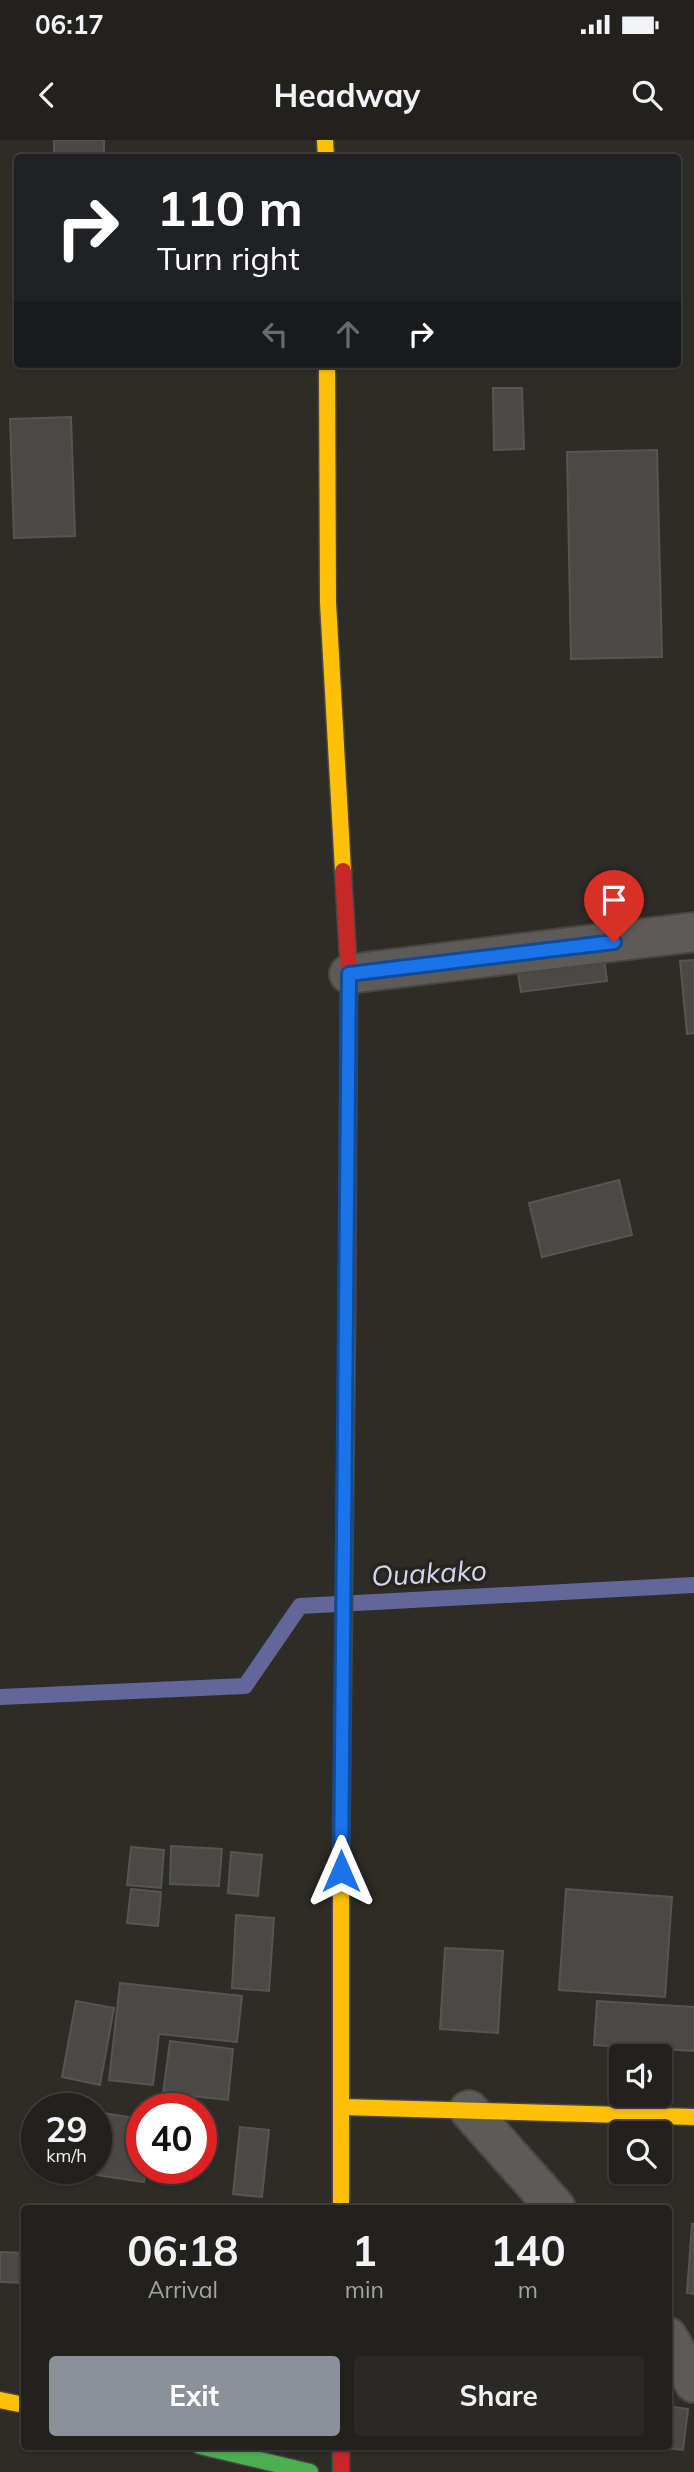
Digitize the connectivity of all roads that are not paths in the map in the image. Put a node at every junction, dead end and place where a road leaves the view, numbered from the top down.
1 (327, 368) edge
2 (694, 932) edge
3 (349, 974) junction
4 (342, 2107) junction
5 (469, 2110) junction
6 (694, 2117) edge
7 (341, 2205) edge
8 (553, 2205) edge
9 (672, 2344) edge
10 (694, 2384) edge
11 (0, 2400) edge
12 (21, 2404) edge
13 (217, 2450) edge
14 (341, 2450) edge
15 (310, 2472) edge
16 (341, 2472) edge

1 - 3 street
2 - 3 street
3 - 4 street
4 - 5 street
4 - 7 street
5 - 6 street
5 - 8 street
9 - 10 street
11 - 12 street
13 - 15 street
14 - 16 street

